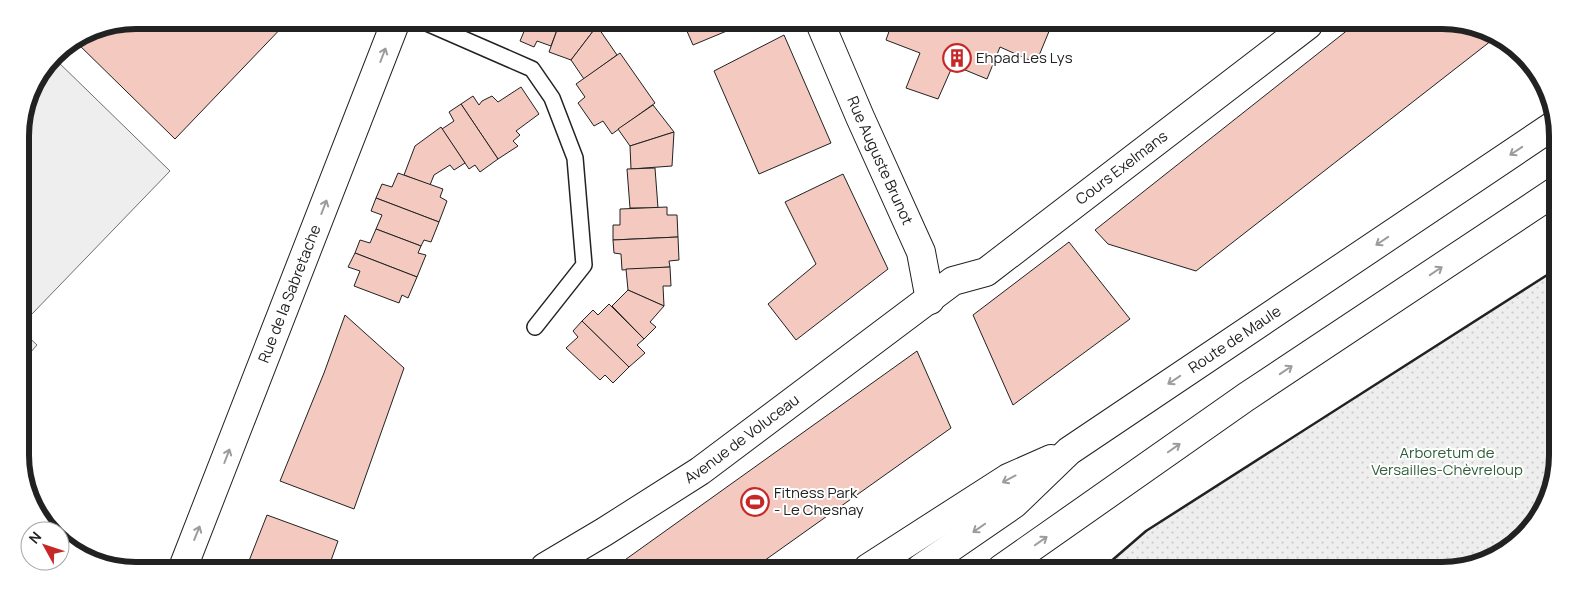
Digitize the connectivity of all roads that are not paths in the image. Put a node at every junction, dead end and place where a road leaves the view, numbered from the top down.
1 (393, 29) edge
2 (440, 29) edge
3 (823, 29) edge
4 (1303, 29) edge
5 (1549, 130) edge
6 (1549, 196) edge
7 (930, 300) junction
8 (535, 327) dead end
9 (1069, 451) junction
10 (185, 562) edge
11 (553, 562) edge
12 (877, 562) edge
13 (930, 562) edge
14 (1011, 562) edge

10 -> 1 street, Rue de la Sabretache
2 - 8 lane
3 - 7 street, Rue Auguste Brunot
4 - 7 street, Cours Exelmans
5 -> 9 street, Route de Maule
14 -> 6 street
7 - 11 street, Avenue de Voluceau
9 -> 12 street
9 -> 13 street, Route de Maule

